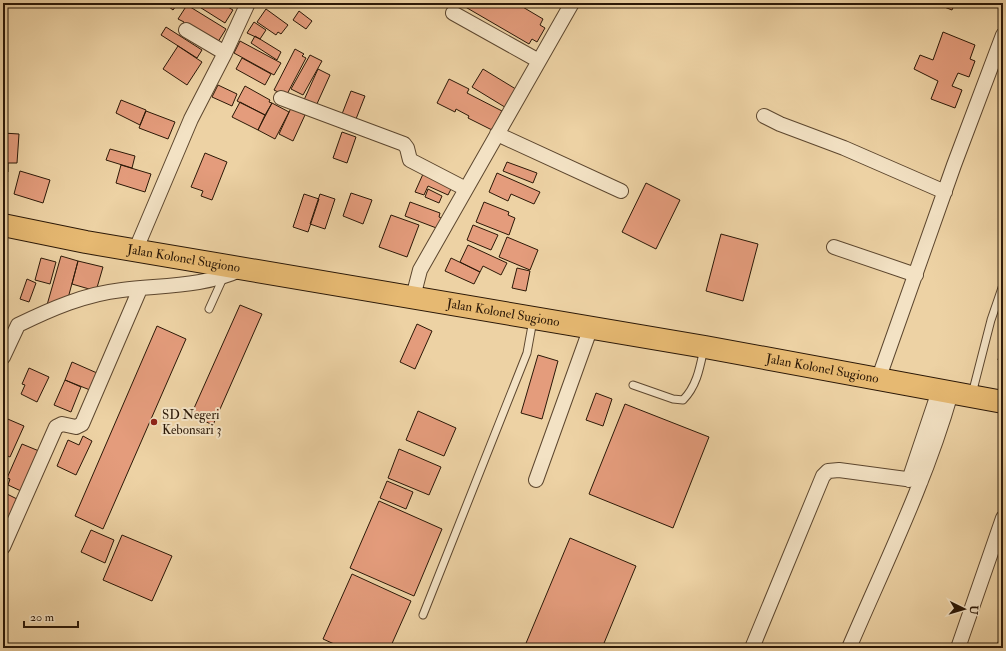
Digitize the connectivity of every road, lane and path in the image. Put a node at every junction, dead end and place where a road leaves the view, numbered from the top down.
1 (248, 3) edge
2 (572, 3) edge
3 (453, 13) dead end
4 (186, 30) dead end
5 (1003, 35) edge
6 (225, 54) junction
7 (539, 61) junction
8 (281, 98) dead end
9 (764, 116) dead end
10 (497, 134) junction
11 (466, 189) junction
12 (621, 191) dead end
13 (945, 192) junction
14 (3, 225) edge
15 (834, 247) dead end
16 (136, 249) junction
17 (246, 267) junction
18 (916, 275) junction
19 (223, 278) junction
20 (1003, 285) edge
21 (140, 289) junction
22 (413, 297) junction
23 (209, 309) dead end
24 (533, 318) junction
25 (18, 325) junction
26 (591, 327) junction
27 (3, 332) edge
28 (705, 347) junction
29 (3, 357) edge
30 (878, 380) junction
31 (633, 385) dead end
32 (954, 393) junction
33 (1003, 402) edge
34 (536, 480) dead end
35 (915, 481) junction
36 (1003, 518) edge
37 (3, 546) edge
38 (423, 615) dead end
39 (752, 648) edge
40 (849, 648) edge
41 (958, 648) edge

1 - 6 street
2 - 7 street
3 - 7 street
4 - 6 street
5 - 13 street
6 - 16 street
7 - 10 street
8 - 11 street
9 - 13 street
10 - 11 street
10 - 12 street
11 - 22 street
13 - 18 street
14 - 16 main road, Jalan Kolonel Sugiono
15 - 18 street
16 - 17 main road, Jalan Kolonel Sugiono
17 - 19 street
17 - 22 main road, Jalan Kolonel Sugiono
18 - 30 street
19 - 21 street
19 - 23 lane
20 - 32 lane
21 - 25 street
21 - 37 street
22 - 24 main road, Jalan Kolonel Sugiono
24 - 26 main road, Jalan Kolonel Sugiono
24 - 38 lane
25 - 27 street
25 - 29 street
26 - 28 main road, Jalan Kolonel Sugiono
26 - 34 street
28 - 30 main road, Jalan Kolonel Sugiono
28 - 31 lane
30 - 32 main road, Jalan Kolonel Sugiono
32 - 33 main road, Jalan Kolonel Sugiono
32 - 35 street
35 - 39 street
35 - 40 street
36 - 41 street

